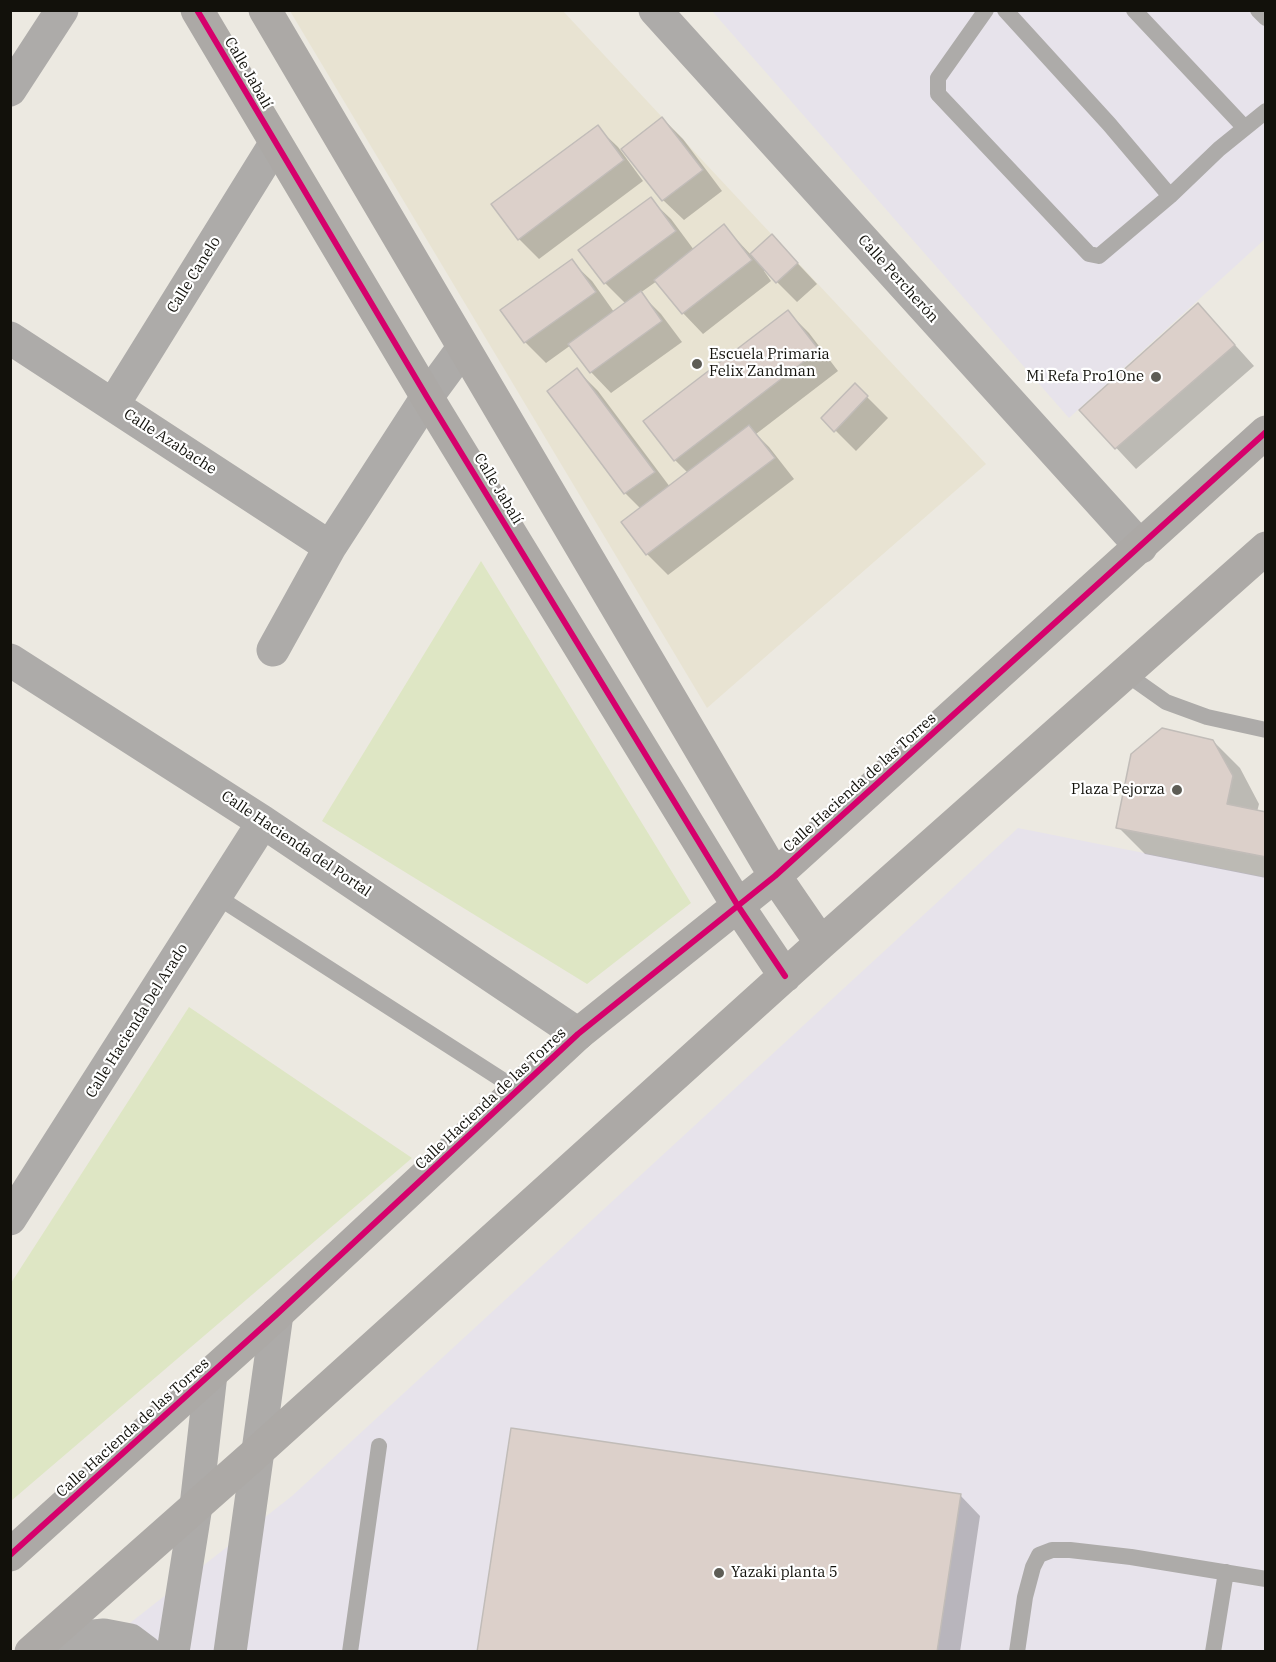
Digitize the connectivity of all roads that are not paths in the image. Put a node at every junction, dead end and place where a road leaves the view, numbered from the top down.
1 (62, 10) edge
2 (197, 10) edge
3 (264, 10) edge
4 (655, 10) edge
5 (986, 10) edge
6 (1005, 10) edge
7 (1134, 10) edge
8 (1258, 10) edge
9 (1266, 18) edge
10 (10, 90) edge
11 (1266, 111) edge
12 (1245, 128) junction
13 (275, 144) junction
14 (1170, 196) junction
15 (10, 338) edge
16 (463, 348) junction
17 (427, 398) junction
18 (113, 405) junction
19 (1266, 432) edge
20 (330, 547) junction
21 (1141, 547) junction
22 (1265, 549) edge
23 (273, 650) dead end
24 (10, 660) edge
25 (1125, 673) junction
26 (1266, 730) edge
27 (264, 822) junction
28 (775, 876) junction
29 (216, 896) junction
30 (738, 906) junction
31 (820, 943) junction
32 (786, 976) junction
33 (578, 1034) junction
34 (518, 1090) junction
35 (10, 1219) edge
36 (277, 1314) junction
37 (211, 1374) junction
38 (380, 1446) dead end
39 (256, 1453) junction
40 (196, 1506) junction
41 (10, 1555) edge
42 (1226, 1572) junction
43 (1266, 1579) edge
44 (33, 1652) edge
45 (146, 1652) edge
46 (173, 1652) edge
47 (230, 1652) edge
48 (350, 1652) edge
49 (1017, 1652) edge
50 (1213, 1652) edge

1 - 10 street
2 - 13 street, Calle Jabalí
3 - 16 street
4 - 21 street, Calle Percherón
5 - 14 lane
6 - 14 lane
7 - 12 lane
8 - 9 lane
11 - 12 lane
12 - 14 lane
13 - 17 street, Calle Jabalí
13 - 18 street, Calle Canelo
15 - 18 street, Calle Azabache
16 - 17 street
16 - 28 street
17 - 20 street
17 - 30 street, Calle Jabalí
18 - 20 street, Calle Azabache
19 - 21 street, Calle Hacienda de las Torres
20 - 23 street
21 - 28 street, Calle Hacienda de las Torres
22 - 25 street
24 - 27 street, Calle Hacienda del Portal
25 - 26 lane
25 - 31 street
27 - 29 street, Calle Hacienda Del Arado
27 - 33 street, Calle Hacienda del Portal
28 - 30 street, Calle Hacienda de las Torres
28 - 31 street
29 - 34 lane
29 - 35 street, Calle Hacienda Del Arado
30 - 32 street, Calle Jabalí
30 - 33 street, Calle Hacienda de las Torres
31 - 32 street
32 - 39 street
33 - 34 street, Calle Hacienda de las Torres
34 - 36 street, Calle Hacienda de las Torres
36 - 37 street, Calle Hacienda de las Torres
36 - 39 street
37 - 40 street
37 - 41 street, Calle Hacienda de las Torres
38 - 48 lane
39 - 40 street
39 - 47 street
40 - 44 street
40 - 46 street
42 - 43 lane
42 - 49 lane
42 - 50 lane
44 - 45 street

